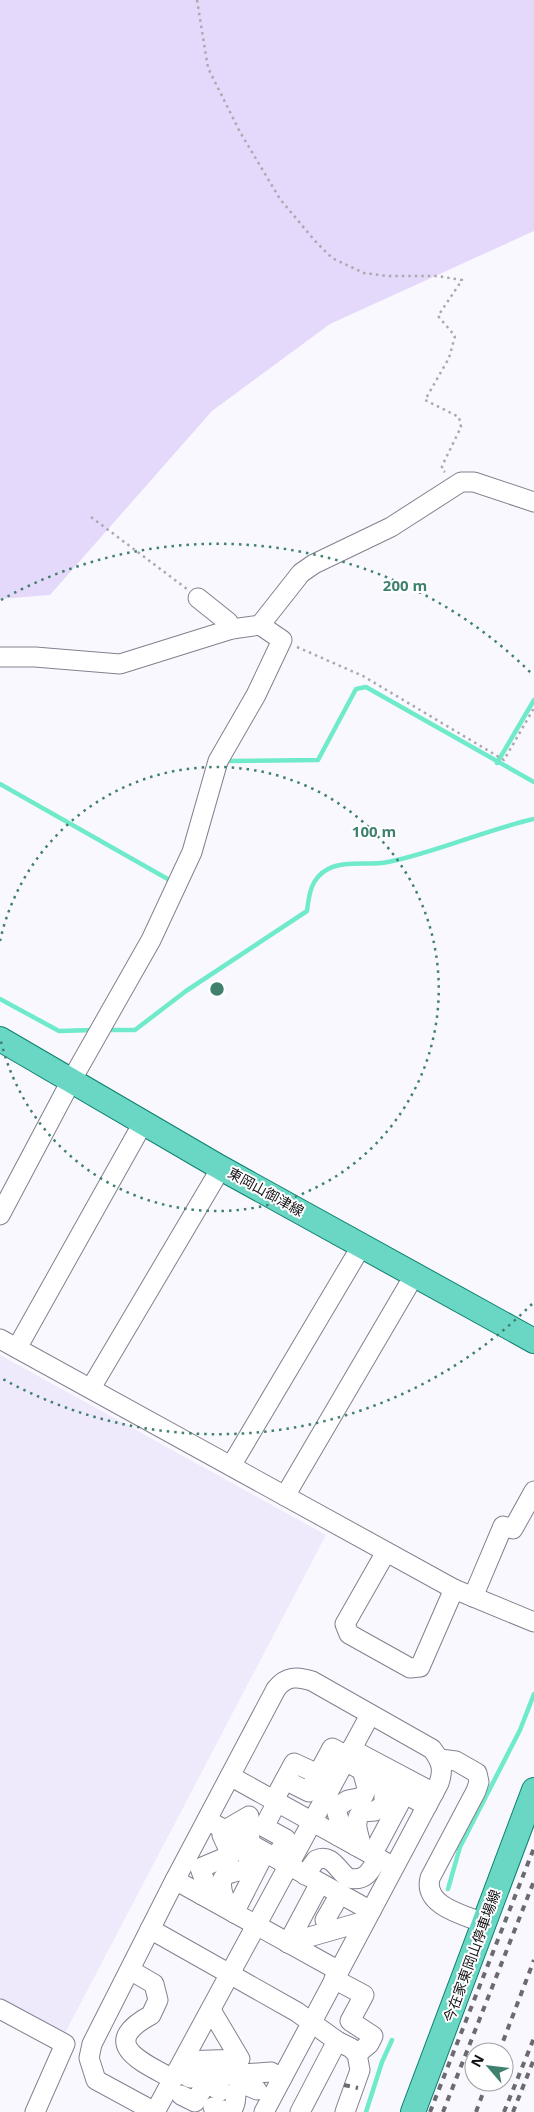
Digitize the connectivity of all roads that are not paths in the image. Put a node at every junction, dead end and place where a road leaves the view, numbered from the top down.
1 (534, 502) edge
2 (198, 598) road end
3 (260, 624) junction
4 (232, 629) junction
5 (0, 658) edge
6 (0, 1039) edge
7 (71, 1081) junction
8 (143, 1123) junction
9 (220, 1168) junction
10 (0, 1216) edge
11 (362, 1245) junction
12 (415, 1274) junction
13 (0, 1339) edge
14 (534, 1341) edge
15 (17, 1348) junction
16 (91, 1388) junction
17 (232, 1466) junction
18 (534, 1491) edge
19 (285, 1496) junction
20 (386, 1552) junction
21 (454, 1589) junction
22 (473, 1597) junction
23 (534, 1622) edge
24 (370, 1715) junction
25 (348, 1755) junction
26 (440, 1759) junction
27 (362, 1770) junction
28 (230, 1776) junction
29 (384, 1782) junction
30 (405, 1793) junction
31 (533, 1797) edge
32 (430, 1799) junction
33 (276, 1801) junction
34 (207, 1820) junction
35 (312, 1821) junction
36 (225, 1830) junction
37 (338, 1836) junction
38 (375, 1856) junction
39 (278, 1860) junction
40 (175, 1880) junction
41 (202, 1895) junction
42 (227, 1908) junction
43 (368, 1916) junction
44 (484, 1923) junction
45 (256, 1926) junction
46 (150, 1929) junction
47 (288, 1943) junction
48 (130, 1970) junction
49 (230, 1974) junction
50 (337, 1975) junction
51 (0, 2009) edge
52 (211, 2010) junction
53 (312, 2020) junction
54 (337, 2041) junction
55 (358, 2054) junction
56 (274, 2075) junction
57 (182, 2083) edge
58 (257, 2090) junction
59 (218, 2096) edge
60 (35, 2112) edge
61 (155, 2112) edge
62 (245, 2112) edge
63 (264, 2112) edge
64 (300, 2112) edge
65 (345, 2112) edge
66 (413, 2112) edge

1 - 3 street
2 - 4 street
3 - 4 street
3 - 7 street
4 - 5 street
6 - 7 main road, 東岡山御津線
7 - 8 main road, 東岡山御津線
7 - 10 street
8 - 9 main road, 東岡山御津線
8 - 15 street
9 - 11 main road, 東岡山御津線
9 - 16 street
11 - 12 main road, 東岡山御津線
11 - 17 street
12 - 14 main road, 東岡山御津線
12 - 19 street
13 - 15 street
15 - 16 street
16 - 17 street
17 - 19 street
18 - 22 street
19 - 20 street
20 - 21 street
20 - 21 street
21 - 22 street
22 - 23 street
24 - 25 street
24 - 26 street
24 - 28 street
25 - 27 street
25 - 32 street
25 - 33 street
25 - 35 street
26 - 32 street
26 - 44 street
27 - 29 street
27 - 37 street
28 - 33 street
28 - 34 street
29 - 30 street
29 - 38 street
30 - 32 street
30 - 38 street
31 - 44 main road, 今在家東岡山停車場線
32 - 38 street
33 - 35 street
33 - 39 street
34 - 36 street
34 - 40 street
35 - 37 street
35 - 39 street
36 - 39 street
36 - 41 street
37 - 38 street
38 - 39 street
38 - 43 street
39 - 42 street
39 - 42 street
39 - 43 street
39 - 45 street
39 - 47 street
40 - 41 street
40 - 46 street
41 - 42 street
42 - 45 street
43 - 47 street
43 - 50 street
44 - 66 main road, 今在家東岡山停車場線
45 - 47 street
45 - 49 street
46 - 48 street
46 - 49 street
47 - 50 street
48 - 57 street
48 - 61 street
49 - 52 street
49 - 53 street
50 - 53 street
50 - 55 street
51 - 60 street
52 - 57 street
52 - 57 street
53 - 54 street
53 - 56 street
54 - 55 street
54 - 64 street
55 - 65 street
56 - 58 street
56 - 59 street
56 - 63 street
57 - 59 street
57 - 61 street
58 - 59 street
58 - 62 street

